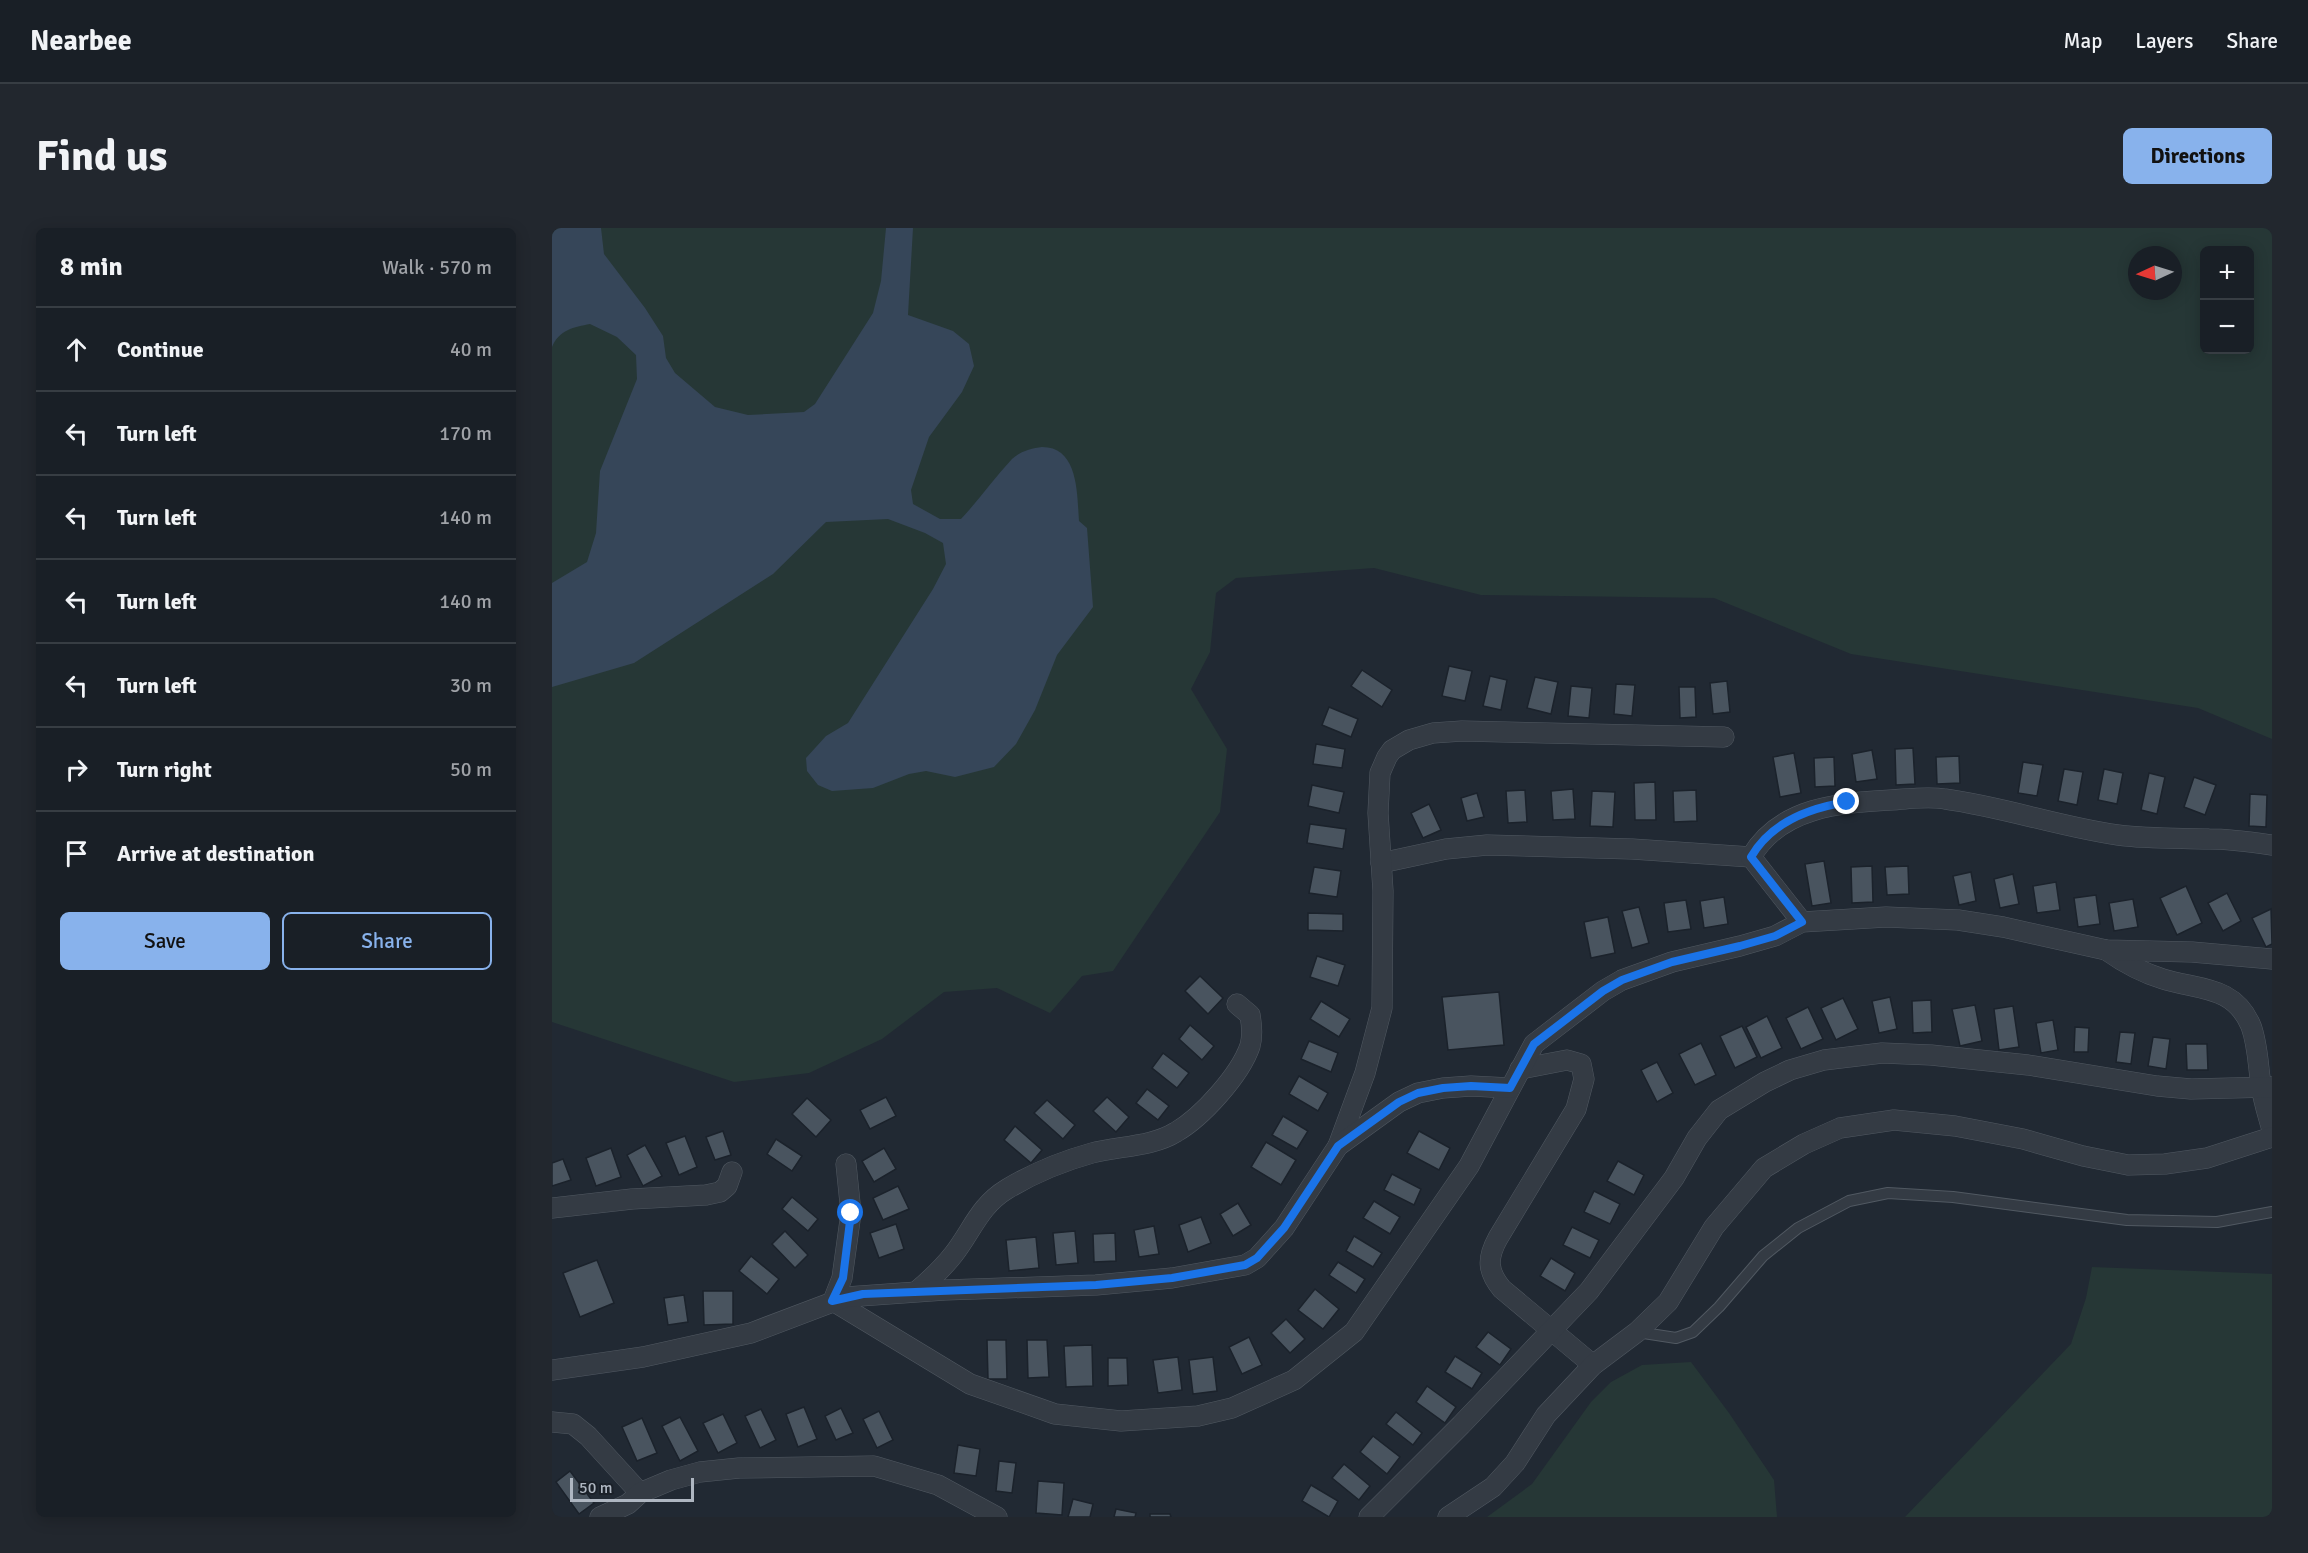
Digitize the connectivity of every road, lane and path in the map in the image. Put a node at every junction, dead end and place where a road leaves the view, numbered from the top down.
1 (1724, 737) dead end
2 (2272, 845) edge
3 (1751, 857) junction
4 (1381, 863) junction
5 (1802, 922) junction
6 (2106, 950) junction
7 (2272, 959) edge
8 (1238, 1005) dead end
9 (1520, 1069) junction
10 (2267, 1087) edge
11 (1510, 1088) junction
12 (2272, 1130) edge
13 (2272, 1137) edge
14 (1338, 1146) junction
15 (846, 1164) dead end
16 (732, 1172) dead end
17 (552, 1208) edge
18 (2272, 1212) edge
19 (917, 1291) junction
20 (832, 1301) junction
21 (1553, 1330) junction
22 (1637, 1332) junction
23 (1593, 1365) junction
24 (552, 1370) edge
25 (552, 1422) edge
26 (640, 1492) junction
27 (600, 1517) edge
28 (998, 1517) edge
29 (1369, 1517) edge
30 (1448, 1517) edge

1 - 4 street
2 - 3 street
3 - 4 street
3 - 5 street
4 - 14 street
5 - 6 street
5 - 9 street
6 - 7 street
6 - 10 street
8 - 19 street
9 - 11 street
9 - 21 street
10 - 12 street
10 - 21 street
11 - 14 street
11 - 20 street
13 - 22 street
14 - 19 street
15 - 20 street
16 - 17 street
18 - 22 lane
19 - 20 street
20 - 24 street
21 - 23 street
21 - 29 street
22 - 23 street
23 - 30 street
25 - 26 street
26 - 27 street
26 - 28 street

